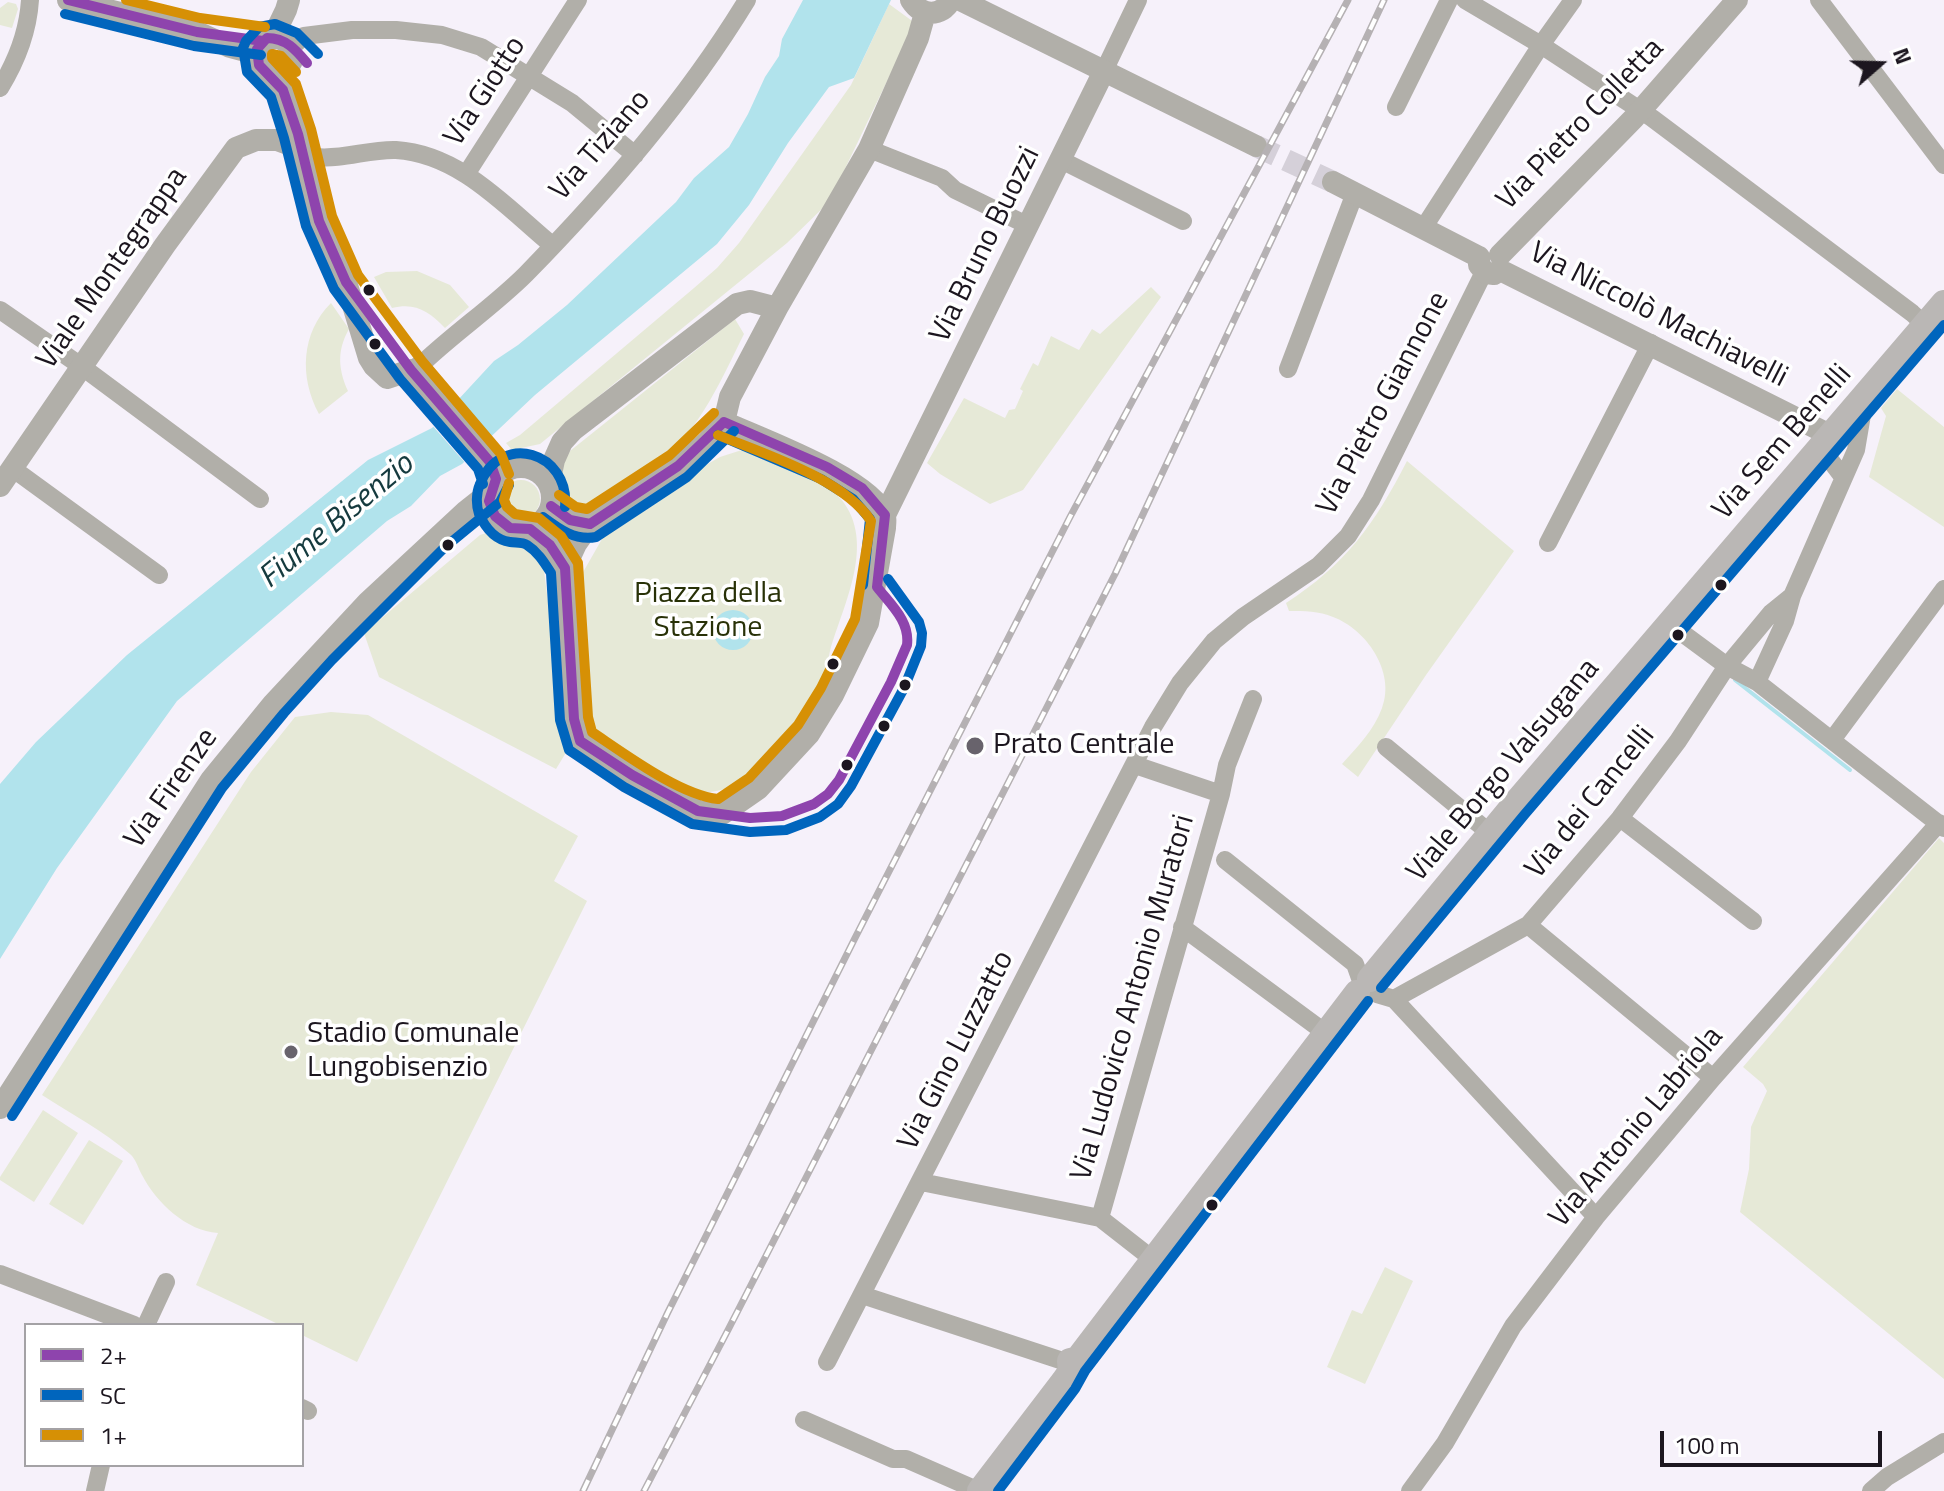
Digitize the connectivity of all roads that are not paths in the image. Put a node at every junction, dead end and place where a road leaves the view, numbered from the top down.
1 (30, 0) edge
2 (68, 0) edge
3 (289, 0) edge
4 (578, 0) edge
5 (747, 0) edge
6 (951, 0) edge
7 (960, 0) edge
8 (1138, 0) edge
9 (1449, 0) edge
10 (1465, 0) edge
11 (1573, 0) edge
12 (1737, 0) edge
13 (1819, 0) edge
14 (918, 6) edge
15 (289, 40) junction
16 (1541, 45) junction
17 (256, 54) junction
18 (1104, 71) junction
19 (270, 74) junction
20 (530, 78) junction
21 (0, 88) edge
22 (1396, 107) dead end
23 (1640, 110) junction
24 (1256, 146) tunnel mouth
25 (869, 149) junction
26 (309, 155) junction
27 (635, 155) junction
28 (1061, 160) junction
29 (1944, 165) edge
30 (467, 173) junction
31 (1333, 182) tunnel mouth
32 (1355, 193) junction
33 (1183, 221) dead end
34 (1029, 226) junction
35 (1424, 227) junction
36 (552, 245) junction
37 (1491, 264) junction
38 (1944, 303) edge
39 (777, 308) junction
40 (0, 310) edge
41 (1925, 325) junction
42 (1651, 343) junction
43 (81, 366) junction
44 (1288, 369) dead end
45 (387, 378) junction
46 (418, 378) junction
47 (1865, 397) junction
48 (452, 419) junction
49 (724, 422) junction
50 (1826, 442) junction
51 (496, 476) junction
52 (6, 477) edge
53 (1843, 477) junction
54 (550, 495) junction
55 (260, 499) dead end
56 (885, 515) junction
57 (495, 516) junction
58 (590, 524) junction
59 (530, 529) junction
60 (435, 538) junction
61 (1548, 543) dead end
62 (565, 568) junction
63 (159, 575) dead end
64 (1944, 589) edge
65 (1792, 596) junction
66 (1670, 624) junction
67 (1727, 666) junction
68 (1757, 682) junction
69 (1253, 699) dead end
70 (1832, 740) junction
71 (1386, 747) dead end
72 (1135, 765) junction
73 (1221, 794) junction
74 (1620, 818) junction
75 (1941, 826) edge
76 (1491, 834) junction
77 (1225, 860) dead end
78 (1753, 921) dead end
79 (1528, 925) junction
80 (1182, 927) junction
81 (1374, 986) junction
82 (1327, 1034) junction
83 (1713, 1078) junction
84 (0, 1108) edge
85 (921, 1182) junction
86 (1596, 1217) junction
87 (1100, 1218) junction
88 (1155, 1261) junction
89 (0, 1274) edge
90 (166, 1282) dead end
91 (862, 1295) junction
92 (129, 1323) edge
93 (147, 1323) edge
94 (827, 1362) dead end
95 (1073, 1364) junction
96 (804, 1420) dead end
97 (1944, 1442) edge
98 (101, 1467) edge
99 (95, 1491) edge
100 (980, 1491) edge
101 (1410, 1491) edge
102 (1871, 1491) edge

1 - 21 street
2 - 17 street
3 - 15 street
4 - 20 street, Via Giotto
5 - 27 street, Via Tiziano
6 - 14 street
7 - 18 street
8 - 18 street, Via Bruno Buozzi
9 - 22 street
10 - 16 street
11 - 16 street
12 - 23 street, Via Pietro Colletta
13 - 29 street
14 - 25 street
15 - 17 street
15 - 19 street
15 - 20 street
16 - 23 street
16 - 35 street
17 - 19 street
18 - 24 street
18 - 28 street, Via Bruno Buozzi
19 - 26 street
20 - 27 street
20 - 30 street, Via Giotto
23 - 37 street, Via Pietro Colletta
23 - 41 street
25 - 34 street
25 - 39 street
26 - 30 street
26 - 43 street, Viale Montegrappa
26 - 45 street
27 - 36 street, Via Tiziano
28 - 33 street
28 - 34 street, Via Bruno Buozzi
30 - 36 street
31 - 32 street, Via Niccolò Machiavelli
32 - 35 street, Via Niccolò Machiavelli
32 - 44 street
34 - 56 street, Via Bruno Buozzi
35 - 37 street, Via Niccolò Machiavelli
36 - 46 street, Via Tiziano
37 - 42 street, Via Niccolò Machiavelli
37 - 72 street, Via Pietro Giannone
38 - 41 main road, Via Sem Benelli
39 - 49 street
39 - 54 street
40 - 43 street
41 - 47 main road, Via Sem Benelli
42 - 50 street, Via Niccolò Machiavelli
42 - 61 street
43 - 52 street, Viale Montegrappa
43 - 55 street
45 - 46 street
45 - 48 street
46 - 48 street
47 - 50 main road, Via Sem Benelli
47 - 53 street, Via dei Cancelli
48 - 51 street
49 - 56 street
49 - 58 street
50 - 53 street
50 - 66 main road, Via Sem Benelli
51 - 54 street
51 - 57 street
51 - 60 street, Via Firenze
52 - 63 street
53 - 65 street, Via dei Cancelli
54 - 58 street
54 - 59 street
56 - 62 street
57 - 59 street
57 - 60 street, Via Firenze
58 - 62 street
59 - 62 street
60 - 84 street, Via Firenze
64 - 70 street
65 - 67 street, Via dei Cancelli
65 - 68 street, Via dei Cancelli
66 - 67 street
66 - 76 main road, Viale Borgo Valsugana
67 - 68 street
67 - 74 street, Via dei Cancelli
68 - 70 street
69 - 73 street, Via Ludovico Antonio Muratori
70 - 75 street
71 - 76 street
72 - 73 street, Via Ludovico Antonio Muratori
72 - 85 street, Via Gino Luzzatto
73 - 80 street, Via Ludovico Antonio Muratori
74 - 78 street
74 - 79 street, Via dei Cancelli
75 - 83 street, Via Antonio Labriola
76 - 81 main road, Viale Borgo Valsugana
77 - 81 street
79 - 81 street, Via dei Cancelli
79 - 83 street
80 - 82 street
80 - 87 street, Via Ludovico Antonio Muratori
81 - 82 main road, Viale Borgo Valsugana
81 - 86 street
82 - 88 main road, Viale Borgo Valsugana
83 - 86 street, Via Antonio Labriola
85 - 87 street, Via Ludovico Antonio Muratori
85 - 91 street, Via Gino Luzzatto
86 - 101 street, Via Antonio Labriola
87 - 88 street, Via Ludovico Antonio Muratori
88 - 95 main road, Viale Borgo Valsugana
89 - 92 street
90 - 93 street
91 - 94 street, Via Gino Luzzatto
91 - 95 street
95 - 100 main road, Viale Borgo Valsugana
96 - 100 street
97 - 102 street
98 - 99 street

